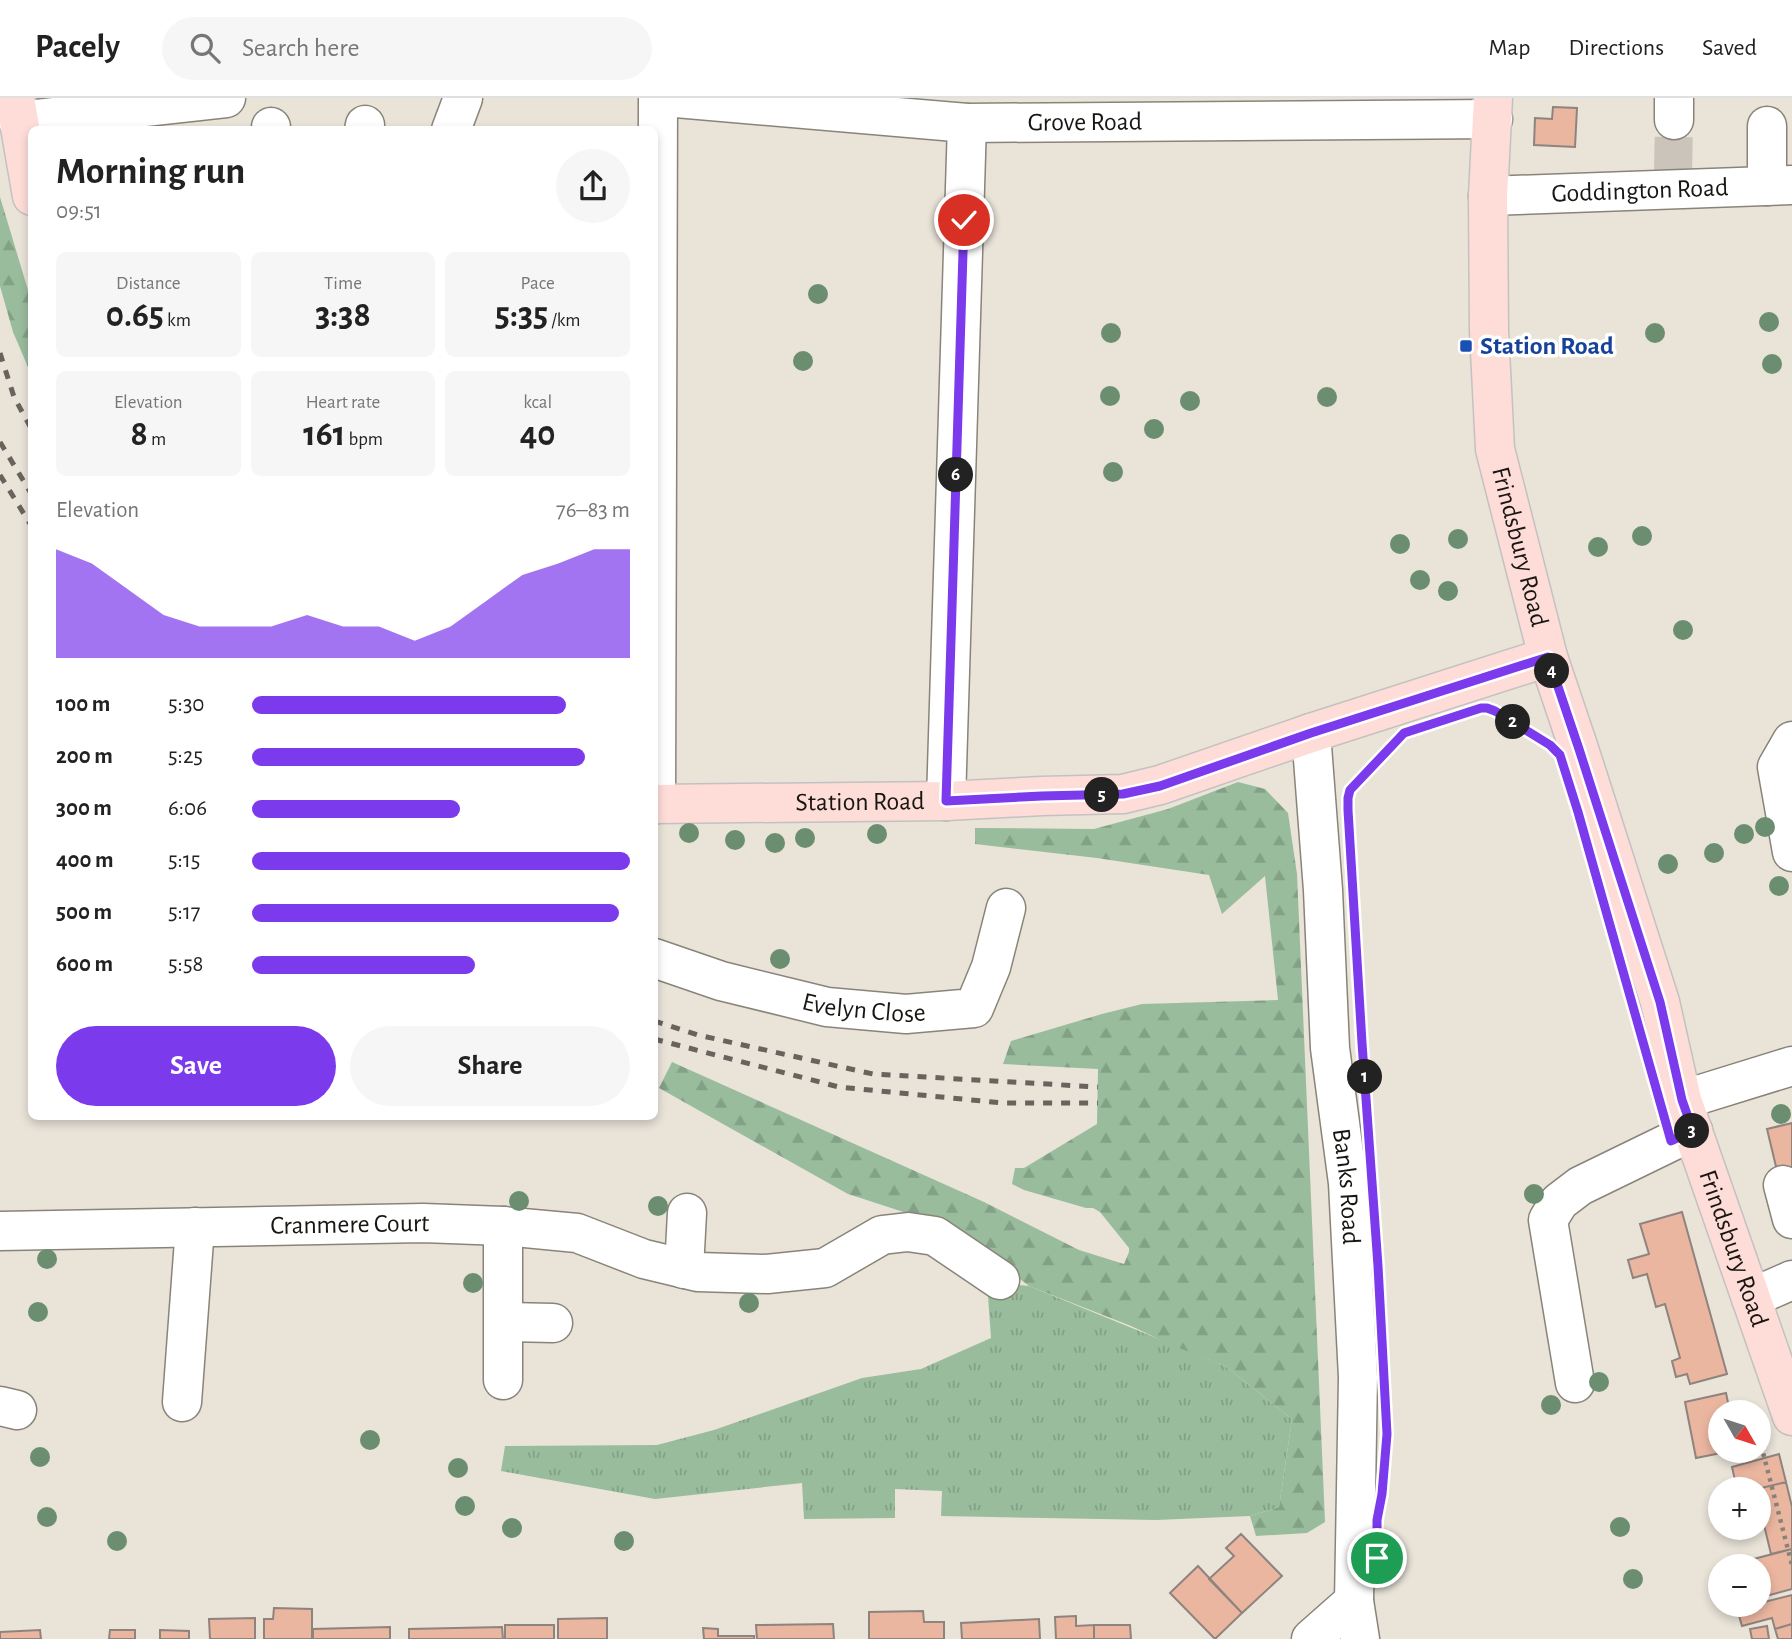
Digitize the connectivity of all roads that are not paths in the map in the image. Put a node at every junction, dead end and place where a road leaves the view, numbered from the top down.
1 (226, 98) edge
2 (463, 98) edge
3 (658, 98) edge
4 (676, 98) edge
5 (1493, 109) edge
6 (16, 110) edge
7 (967, 123) junction
8 (452, 126) edge
9 (658, 126) edge
10 (1767, 126) dead end
11 (28, 175) edge
12 (1779, 186) edge
13 (1488, 196) junction
14 (1548, 657) junction
15 (1311, 733) junction
16 (1792, 741) edge
17 (946, 801) junction
18 (658, 804) edge
19 (1792, 852) edge
20 (1006, 908) dead end
21 (658, 959) edge
22 (1792, 1066) edge
23 (1687, 1116) junction
24 (687, 1213) dead end
25 (503, 1226) junction
26 (195, 1227) junction
27 (0, 1231) edge
28 (684, 1269) junction
29 (1000, 1280) dead end
30 (1792, 1280) edge
31 (1751, 1298) junction
32 (505, 1322) junction
33 (553, 1323) dead end
34 (503, 1380) dead end
35 (1575, 1383) dead end
36 (182, 1402) dead end
37 (1792, 1416) edge
38 (1354, 1601) junction
39 (1311, 1639) edge
40 (1360, 1639) edge

1 - 6 street
2 - 8 street
3 - 9 street
4 - 7 street, Grove Road
5 - 7 street, Grove Road
5 - 13 main road, Frindsbury Road
6 - 11 main road
7 - 17 street
10 - 12 street
12 - 13 street, Goddington Road
13 - 14 main road, Frindsbury Road
14 - 15 main road, Station Road
14 - 23 main road, Frindsbury Road
15 - 17 main road, Station Road
15 - 38 street, Banks Road
16 - 19 street
17 - 18 main road, Station Road
20 - 21 street, Evelyn Close
22 - 23 street
23 - 31 main road, Frindsbury Road
23 - 35 street
24 - 28 street
25 - 26 street, Cranmere Court
25 - 28 street, Cranmere Court
25 - 32 street
26 - 27 street, Cranmere Court
26 - 36 street
28 - 29 street, Cranmere Court
30 - 31 street
31 - 37 main road, Frindsbury Road
32 - 33 street
32 - 34 street
38 - 39 street
38 - 40 street, Banks Road

